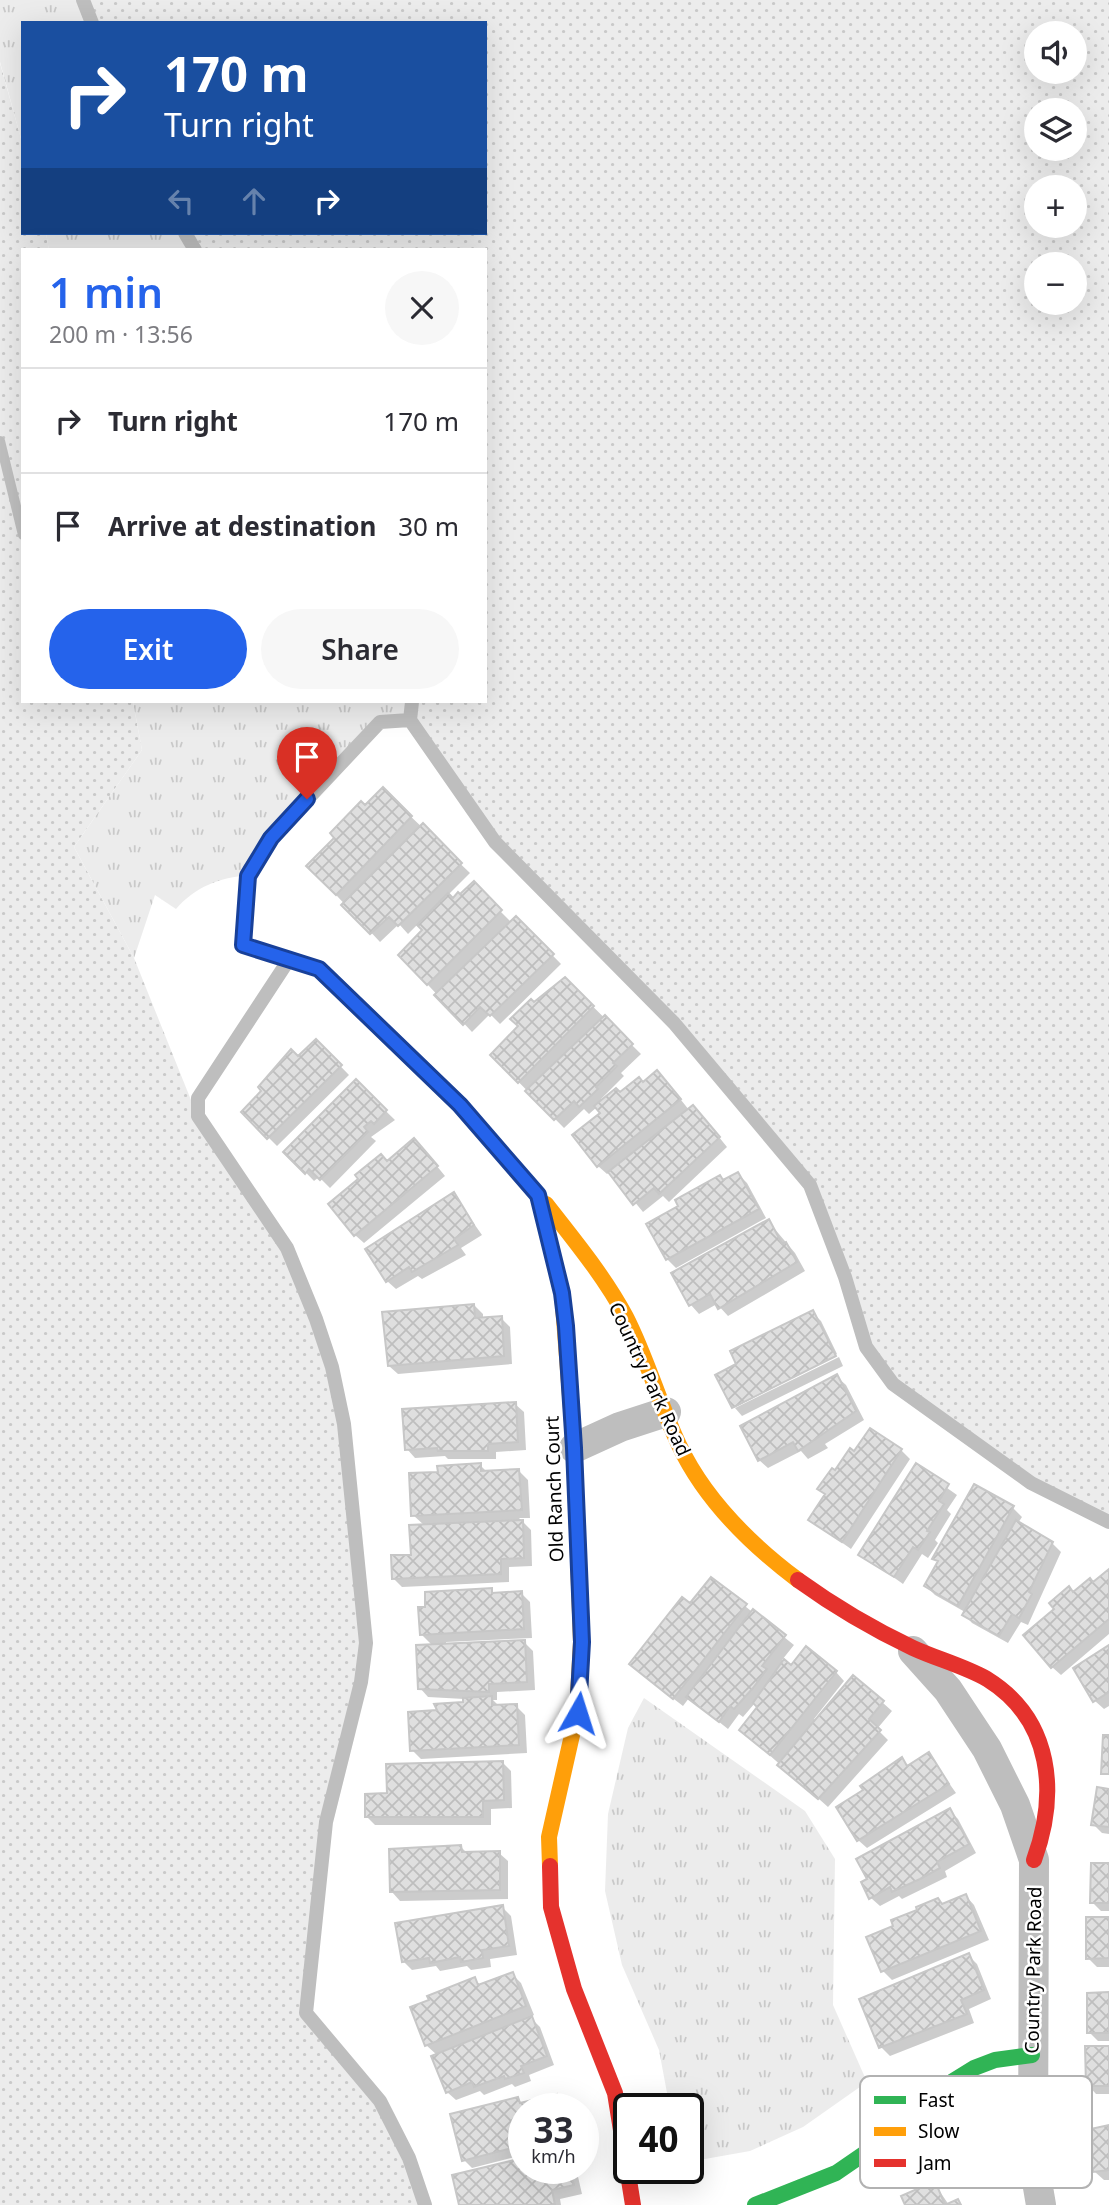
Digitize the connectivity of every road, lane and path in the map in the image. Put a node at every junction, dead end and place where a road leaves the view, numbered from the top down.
1 (83, 0) edge
2 (91, 21) edge
3 (412, 703) edge
4 (410, 720) junction
5 (243, 945) joint
6 (289, 960) junction
7 (538, 1195) junction
8 (666, 1412) junction
9 (574, 1448) junction
10 (1109, 1522) edge
11 (911, 1648) junction
12 (1034, 1860) junction
13 (1032, 2055) junction
14 (961, 2076) edge
15 (1032, 2076) edge
16 (860, 2157) edge
17 (425, 2205) edge
18 (632, 2205) edge
19 (755, 2205) edge

1 - 2 lane
3 - 4 lane
4 - 5 lane
4 - 10 lane
5 - 6 street, Old Ranch Court
6 - 7 street, Old Ranch Court
6 - 17 lane
7 - 8 street, Country Park Road
7 - 9 street, Old Ranch Court
8 - 9 street
8 - 11 street, Country Park Road
9 - 18 street, Old Ranch Court
11 - 12 street, Country Park Road
11 - 12 street, Country Park Road
12 - 13 street, Country Park Road
13 - 14 street
13 - 15 street, Country Park Road
16 - 19 street

